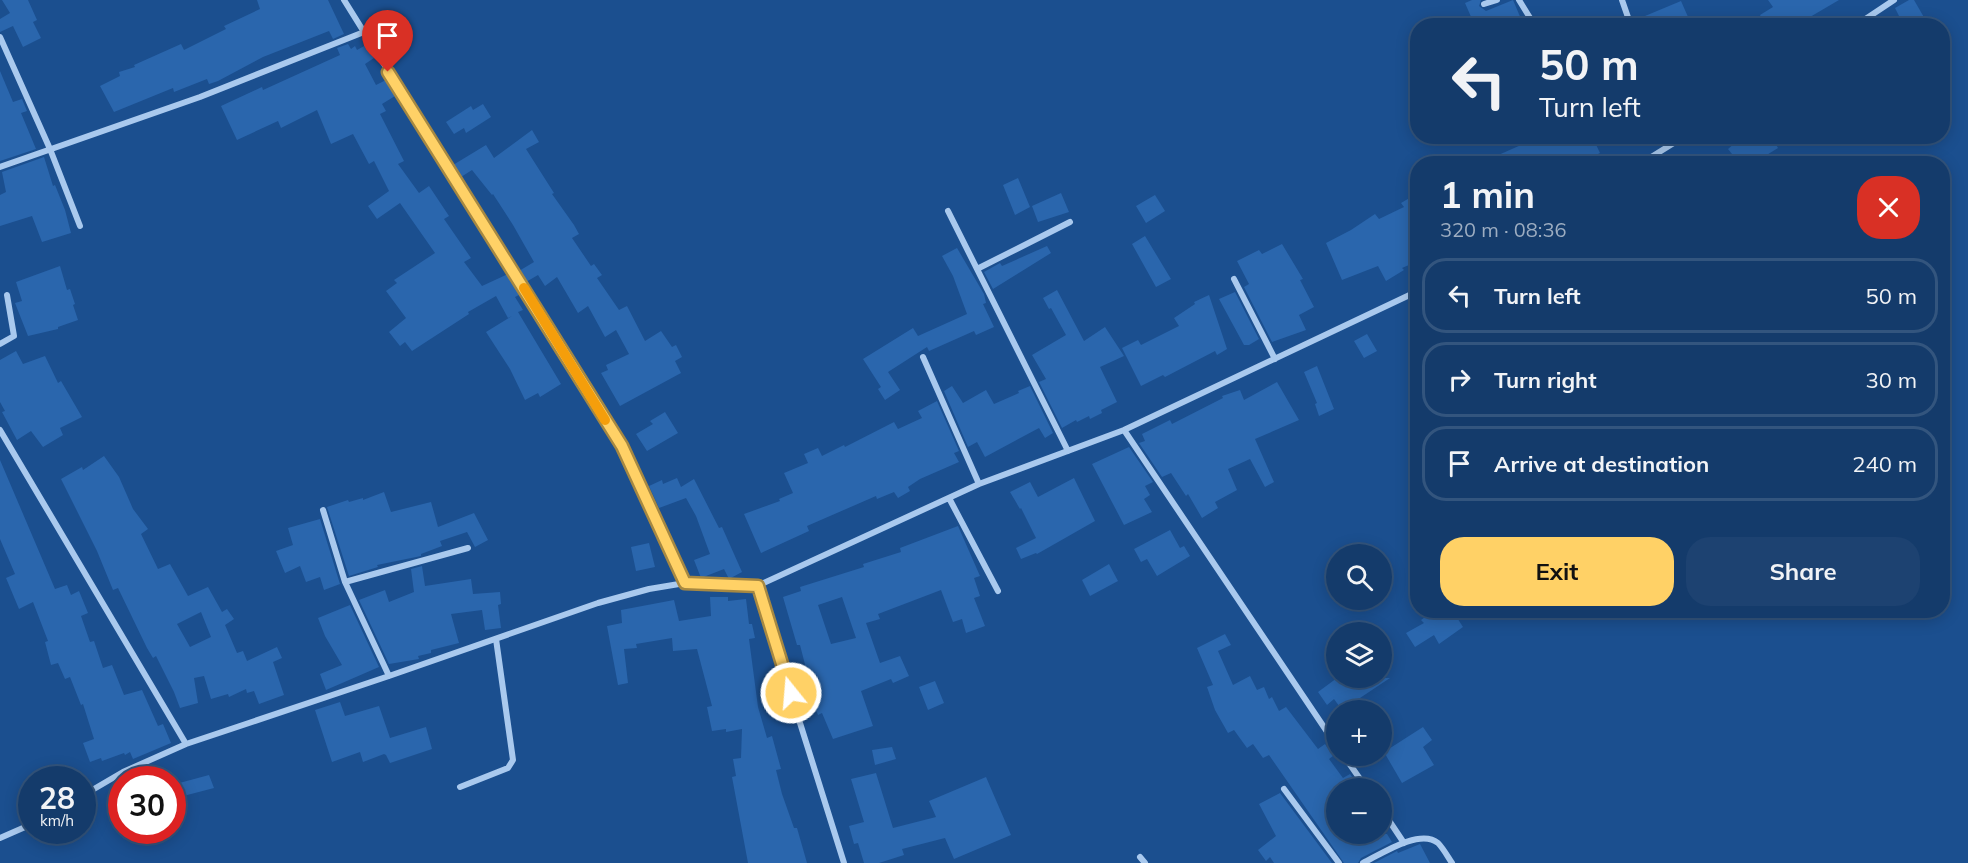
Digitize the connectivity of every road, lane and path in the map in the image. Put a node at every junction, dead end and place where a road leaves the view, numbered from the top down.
1 (344, 0) edge
2 (1497, 0) edge
3 (1519, 0) edge
4 (1622, 0) edge
5 (1894, 0) edge
6 (1484, 4) dead end
7 (1530, 18) edge
8 (1628, 18) edge
9 (1867, 18) edge
10 (364, 32) junction
11 (0, 37) edge
12 (1669, 144) edge
13 (50, 149) junction
14 (1652, 156) edge
15 (0, 167) edge
16 (948, 211) dead end
17 (1070, 222) dead end
18 (81, 226) dead end
19 (977, 269) junction
20 (1234, 279) dead end
21 (7, 295) dead end
22 (1410, 295) edge
23 (0, 344) edge
24 (923, 357) dead end
25 (1275, 359) junction
26 (0, 430) edge
27 (1124, 430) junction
28 (1068, 451) junction
29 (979, 484) junction
30 (950, 498) junction
31 (323, 510) dead end
32 (468, 548) dead end
33 (345, 582) junction
34 (685, 583) junction
35 (758, 586) junction
36 (998, 591) dead end
37 (496, 639) junction
38 (389, 676) junction
39 (1326, 730) edge
40 (186, 744) junction
41 (460, 787) dead end
42 (96, 788) edge
43 (1284, 789) dead end
44 (1392, 825) edge
45 (18, 830) edge
46 (0, 838) edge
47 (1404, 843) junction
48 (844, 863) edge
49 (1339, 863) edge
50 (1363, 863) edge
51 (1452, 863) edge

1 - 10 street
2 - 6 street
3 - 7 street
4 - 8 street
5 - 9 street
10 - 13 street
10 - 34 street
11 - 13 street
12 - 14 street
13 - 15 street
13 - 18 street
16 - 19 street
17 - 19 street
19 - 28 street
20 - 25 street
21 - 23 street
22 - 25 street
24 - 29 street
25 - 27 street
26 - 40 street
27 - 28 street
27 - 39 street
28 - 29 street
29 - 30 street
30 - 35 street
30 - 36 street
31 - 33 street
32 - 33 street
33 - 38 street
34 - 35 street
34 - 37 street
35 - 48 street
37 - 38 street
37 - 41 street
38 - 40 street
40 - 42 street
43 - 49 street
44 - 47 street
45 - 46 street
47 - 50 street
47 - 51 street

